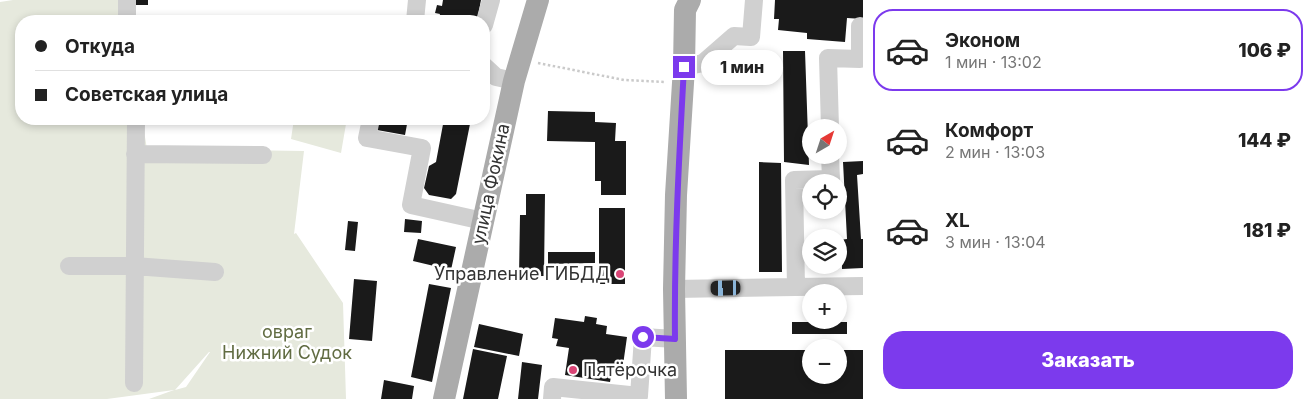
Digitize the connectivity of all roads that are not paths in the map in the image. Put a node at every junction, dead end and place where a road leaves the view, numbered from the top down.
1 (127, 0) edge
2 (417, 0) edge
3 (491, 0) edge
4 (538, 0) edge
5 (690, 0) edge
6 (754, 0) edge
7 (128, 15) edge
8 (416, 15) edge
9 (487, 15) edge
10 (860, 26) dead end
11 (677, 75) junction
12 (495, 77) edge
13 (830, 119) edge
14 (136, 125) edge
15 (369, 125) edge
16 (136, 154) junction
17 (263, 155) dead end
18 (830, 164) edge
19 (483, 221) junction
20 (69, 266) dead end
21 (134, 266) junction
22 (215, 272) dead end
23 (863, 286) edge
24 (796, 287) junction
25 (674, 289) junction
26 (675, 339) junction
27 (134, 383) dead end
28 (640, 398) edge
29 (444, 399) edge
30 (552, 399) edge
31 (676, 399) edge

1 - 7 street
2 - 8 street
3 - 9 street
4 - 12 main road, улица Фокина
5 - 11 main road
6 - 11 street
10 - 13 street
11 - 25 main road
12 - 19 main road, улица Фокина
14 - 16 street
15 - 19 street
16 - 17 street
16 - 21 street
18 - 24 street
19 - 29 main road, улица Фокина
20 - 21 street
21 - 22 street
21 - 27 street
23 - 24 street
24 - 25 street
25 - 26 main road
26 - 28 street
26 - 31 main road
28 - 30 street

